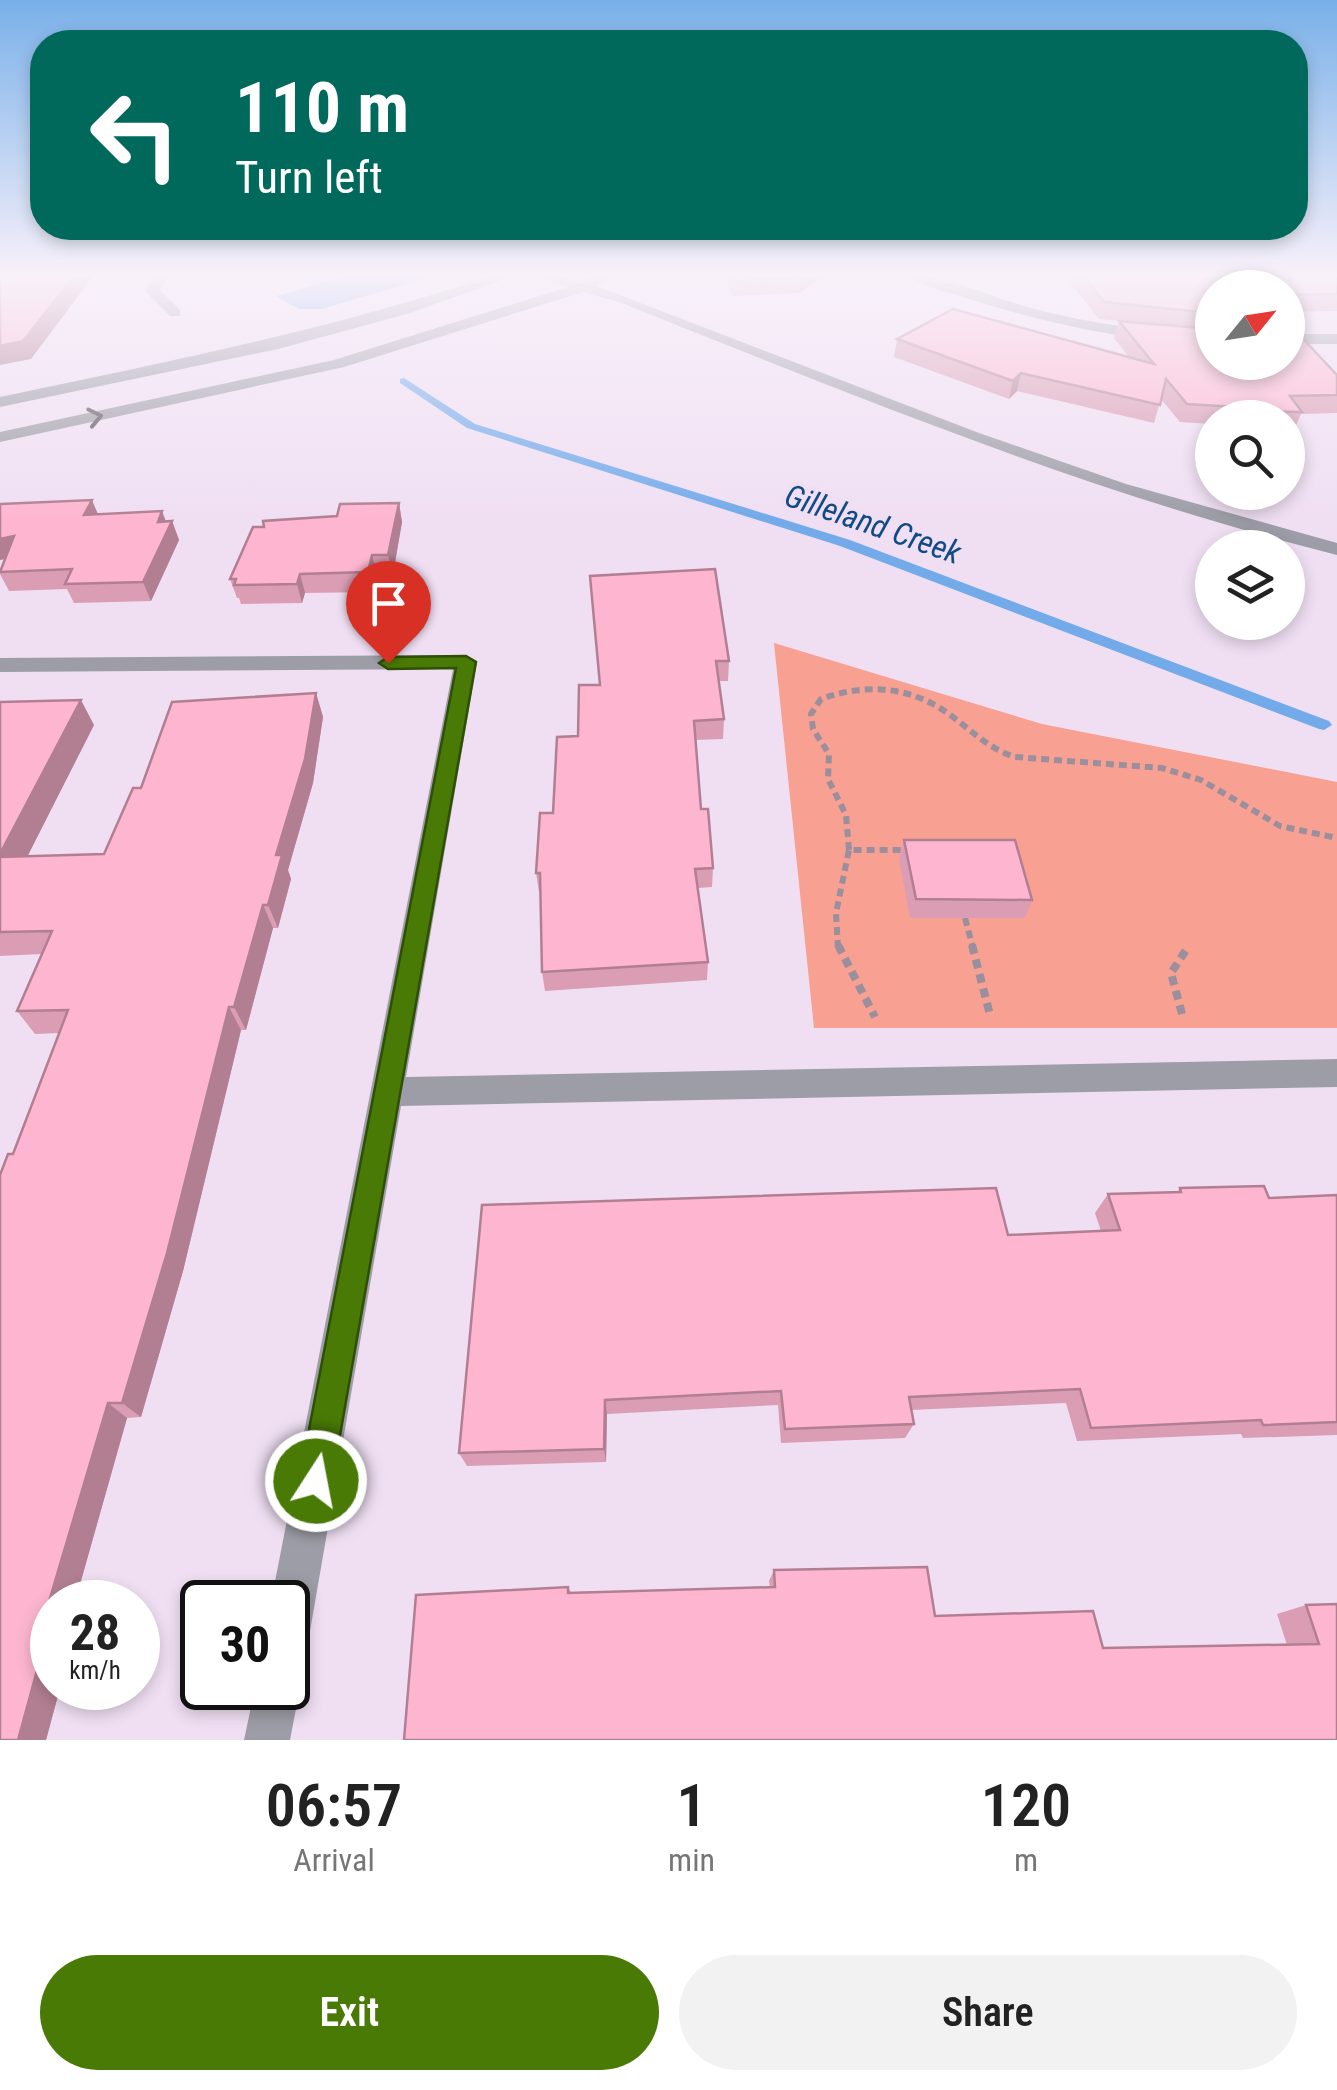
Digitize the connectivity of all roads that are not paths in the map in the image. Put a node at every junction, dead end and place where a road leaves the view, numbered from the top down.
1 (222, 356) edge
2 (363, 356) edge
3 (768, 356) edge
4 (0, 402) edge
5 (0, 437) edge
6 (1337, 549) edge
7 (0, 666) edge
8 (1337, 1074) edge
9 (388, 1092) junction
10 (297, 1580) edge
11 (273, 1710) edge
12 (267, 1740) edge

1 - 4 street
5 -> 2 street
3 - 6 street
7 - 9 street
8 - 9 street
9 - 10 street
11 - 12 street

